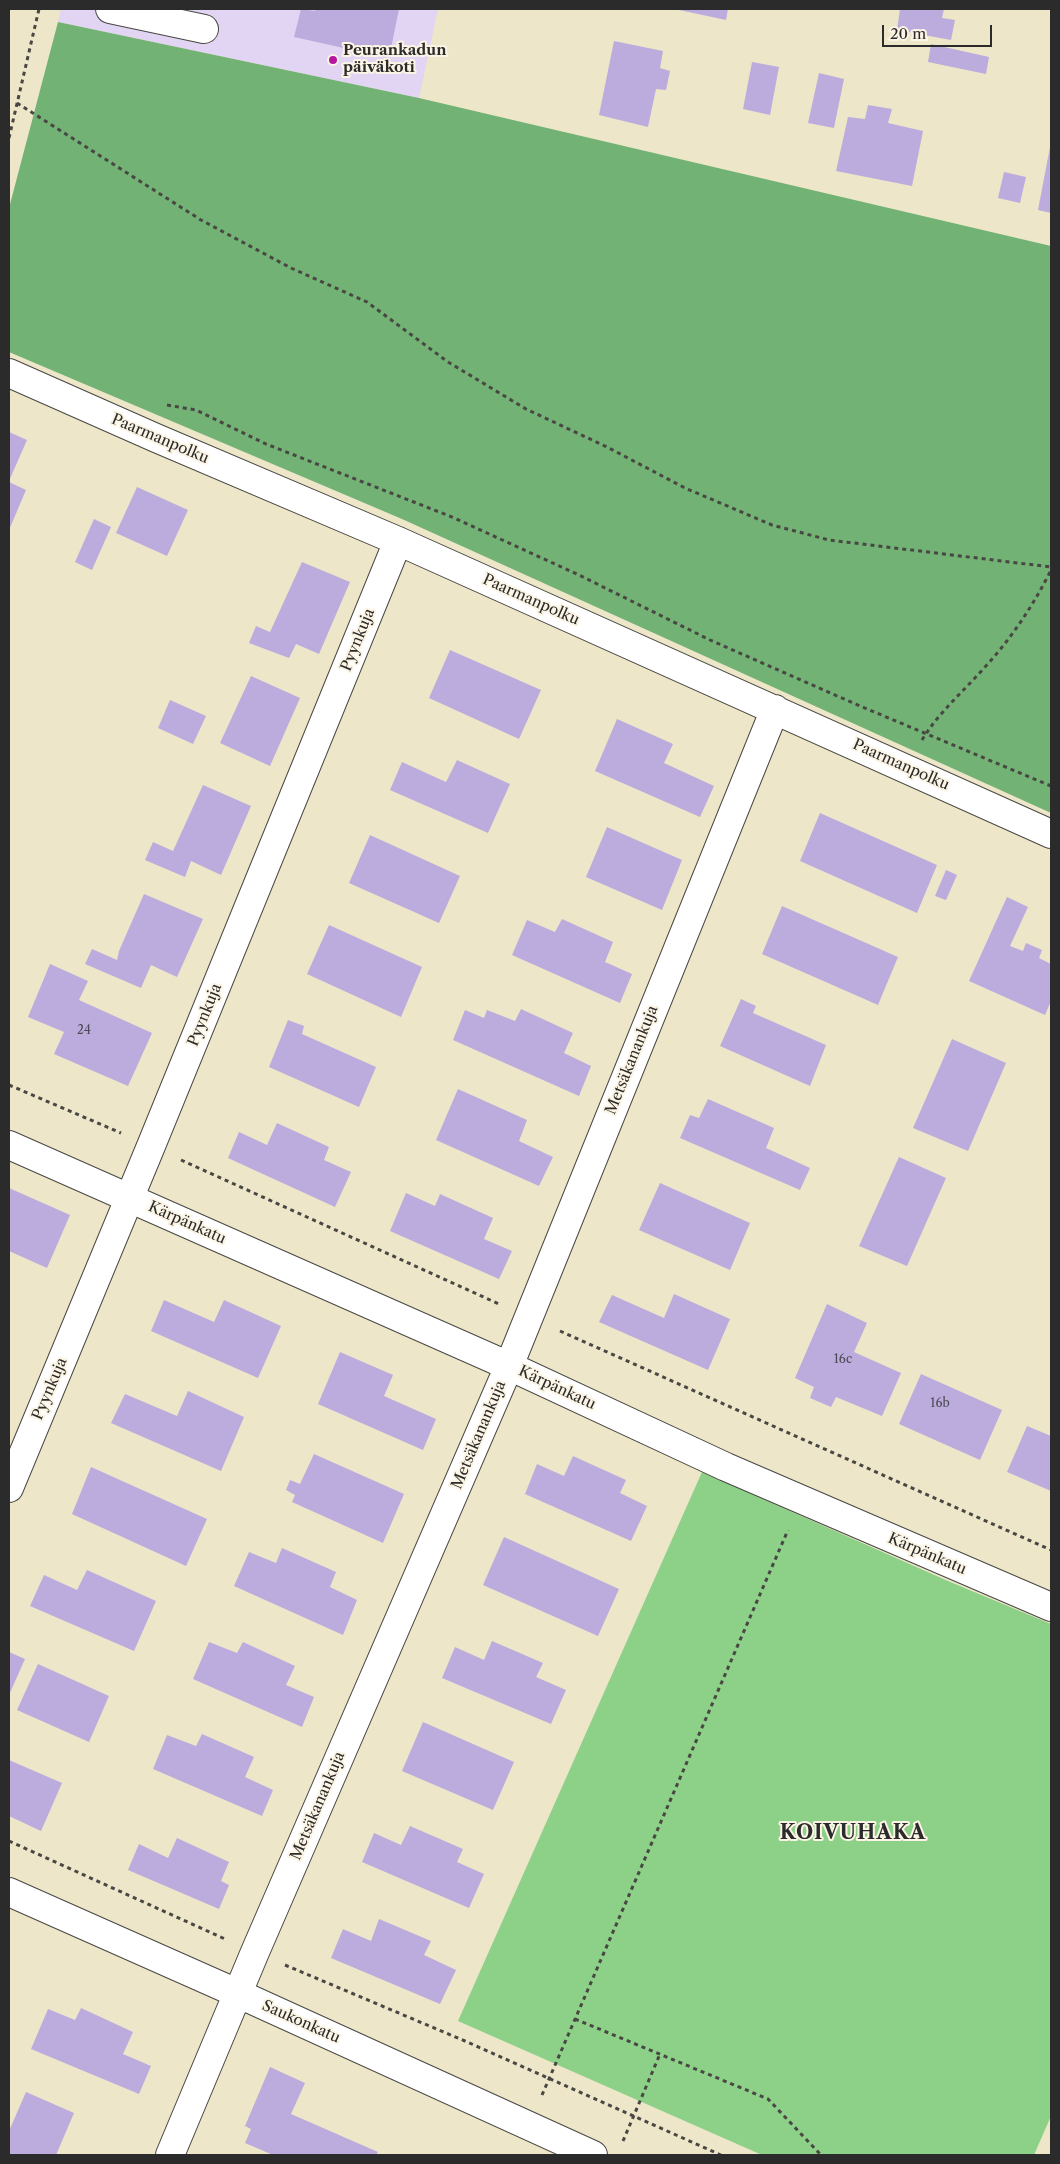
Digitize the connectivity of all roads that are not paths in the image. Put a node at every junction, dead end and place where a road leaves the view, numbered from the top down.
1 (110, 9) edge
2 (204, 29) dead end
3 (9, 372) edge
4 (398, 541) junction
5 (776, 708) junction
6 (1051, 834) edge
7 (9, 1144) edge
8 (130, 1198) junction
9 (509, 1366) junction
10 (9, 1488) edge
11 (1051, 1607) edge
12 (9, 1892) edge
13 (239, 1994) junction
14 (170, 2155) edge
15 (593, 2155) edge

1 - 2 street
3 - 4 street, Paarmanpolku
4 - 5 street, Paarmanpolku
4 - 8 street, Pyynkuja
5 - 6 street, Paarmanpolku
5 - 9 street, Metsäkanankuja
7 - 8 street, Kärpänkatu
8 - 9 street, Kärpänkatu
8 - 10 street, Pyynkuja
9 - 11 street, Kärpänkatu
9 - 13 street, Metsäkanankuja
12 - 13 street, Saukonkatu
13 - 14 street, Metsäkanankuja
13 - 15 street, Saukonkatu

